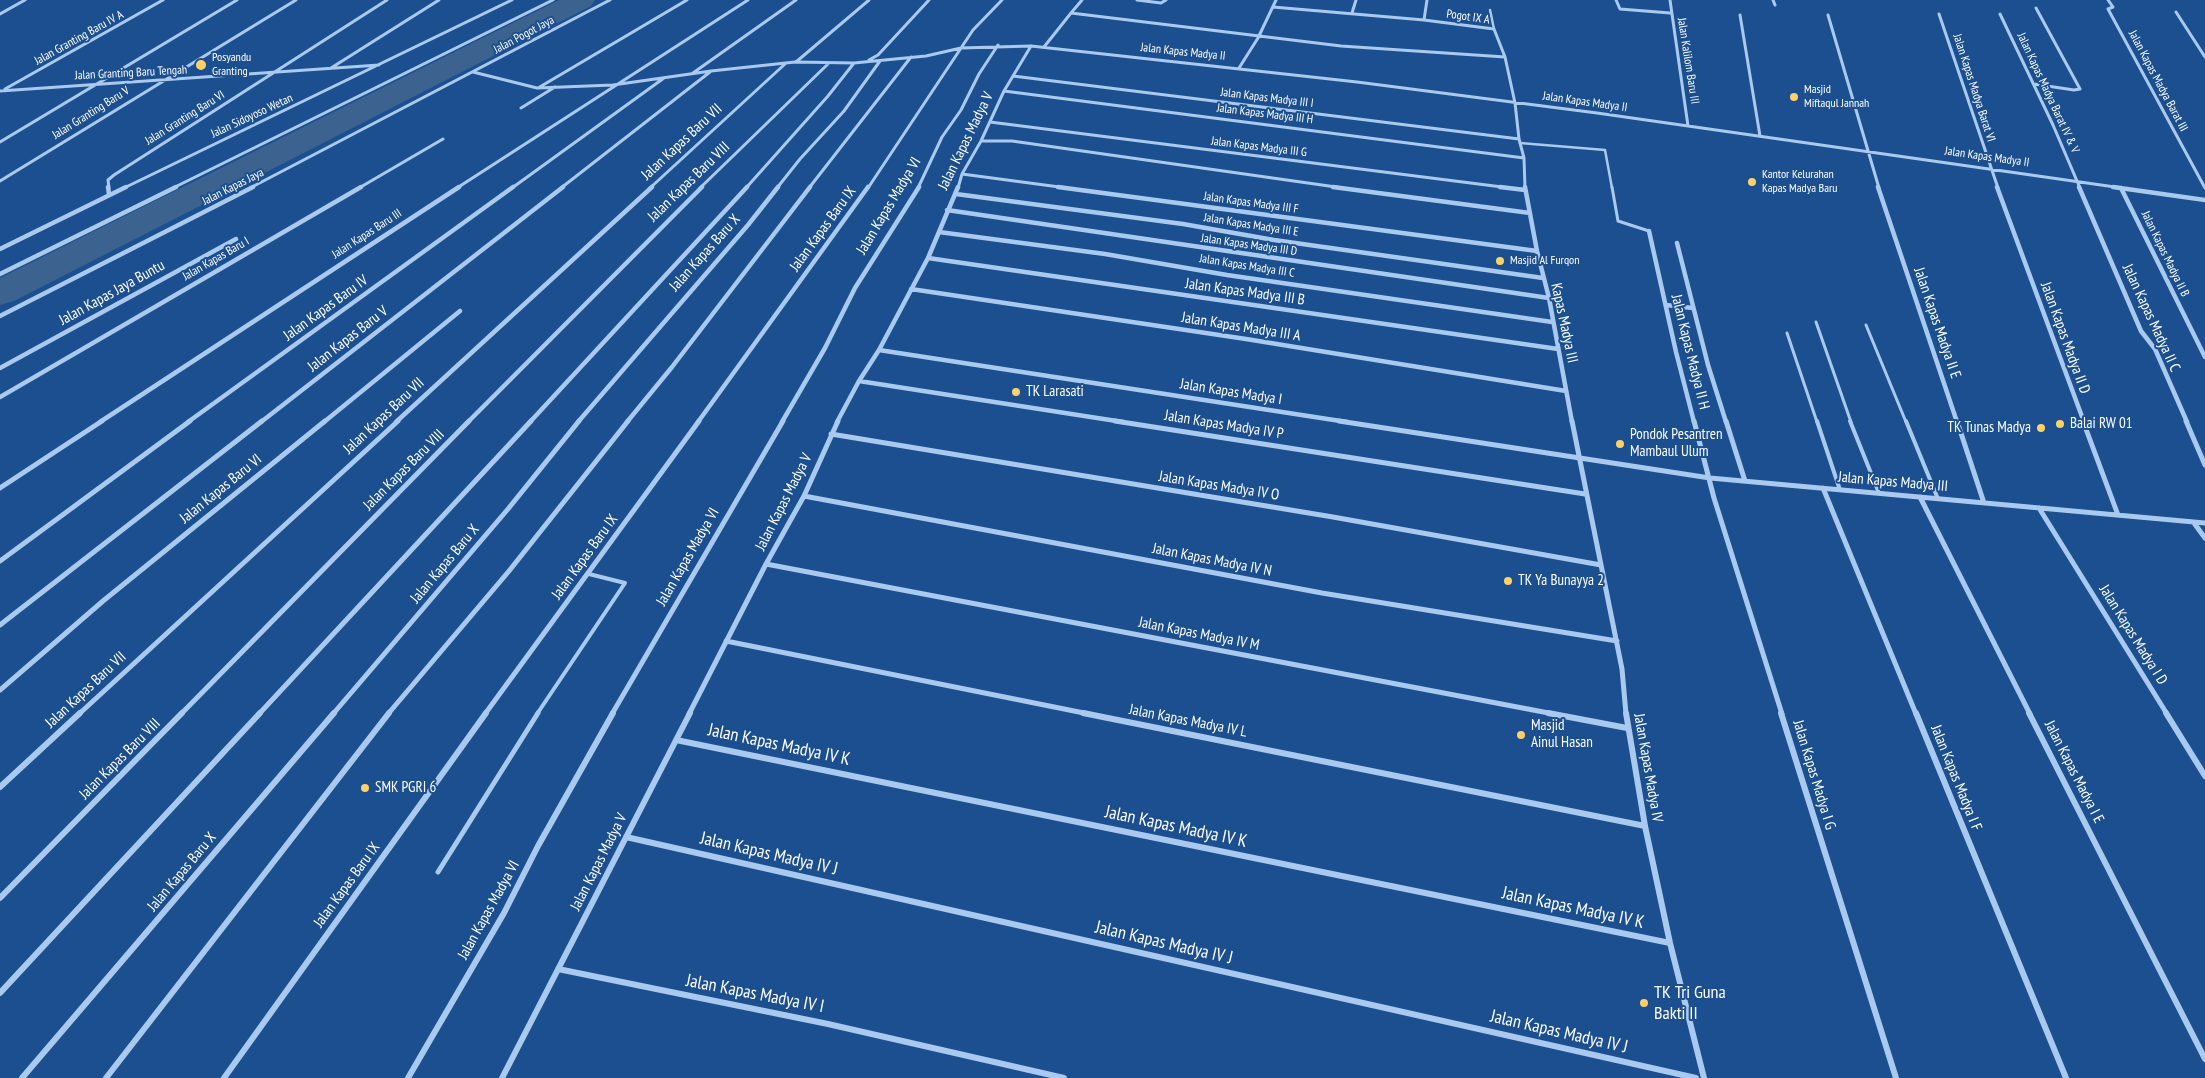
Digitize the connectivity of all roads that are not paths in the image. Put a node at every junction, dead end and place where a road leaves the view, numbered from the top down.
1 (25, 0) edge
2 (163, 0) edge
3 (238, 0) edge
4 (296, 0) edge
5 (386, 0) edge
6 (439, 0) edge
7 (512, 0) edge
8 (553, 0) edge
9 (610, 0) edge
10 (688, 0) edge
11 (748, 0) edge
12 (796, 0) edge
13 (869, 0) edge
14 (929, 0) edge
15 (1002, 0) edge
16 (1082, 0) edge
17 (1137, 0) edge
18 (1166, 0) edge
19 (1276, 0) edge
20 (1356, 0) edge
21 (1427, 0) edge
22 (1616, 0) edge
23 (1670, 0) edge
24 (1773, 0) edge
25 (2108, 0) edge
26 (1775, 5) dead end
27 (1273, 6) junction
28 (2036, 8) dead end
29 (1490, 10) dead end
30 (2176, 12) dead end
31 (1352, 13) junction
32 (1670, 13) junction
33 (0, 14) edge
34 (1071, 14) junction
35 (1939, 14) dead end
36 (2000, 14) dead end
37 (1740, 15) dead end
38 (1828, 15) dead end
39 (1424, 20) junction
40 (1494, 29) junction
41 (1258, 38) junction
42 (998, 45) junction
43 (1031, 46) junction
44 (1044, 47) junction
45 (961, 48) junction
46 (911, 57) junction
47 (1505, 57) junction
48 (2205, 57) edge
49 (880, 61) junction
50 (796, 62) junction
51 (867, 62) junction
52 (829, 63) junction
53 (854, 63) junction
54 (785, 64) junction
55 (383, 65) junction
56 (331, 68) junction
57 (1239, 68) junction
58 (278, 71) junction
59 (711, 71) junction
60 (473, 72) junction
61 (693, 73) junction
62 (1013, 76) junction
63 (666, 77) junction
64 (162, 82) junction
65 (2034, 84) junction
66 (95, 85) junction
67 (613, 85) junction
68 (556, 87) junction
69 (537, 88) junction
70 (1, 91) edge
71 (1004, 91) junction
72 (1515, 102) junction
73 (521, 108) dead end
74 (990, 122) junction
75 (1688, 126) junction
76 (1760, 136) junction
77 (443, 139) dead end
78 (981, 141) junction
79 (1520, 141) junction
80 (0, 142) edge
81 (1866, 150) junction
82 (1524, 158) junction
83 (1990, 168) junction
84 (962, 174) junction
85 (0, 181) edge
86 (2076, 181) junction
87 (2120, 188) junction
88 (2205, 188) edge
89 (1525, 190) junction
90 (109, 194) junction
91 (956, 194) junction
92 (2205, 200) edge
93 (946, 210) junction
94 (1530, 213) junction
95 (1649, 231) joint
96 (939, 232) junction
97 (236, 239) dead end
98 (1677, 243) dead end
99 (0, 249) edge
100 (1537, 252) junction
101 (928, 258) junction
102 (0, 274) edge
103 (1543, 278) junction
104 (911, 289) junction
105 (1549, 298) junction
106 (1666, 305) junction
107 (1693, 308) junction
108 (460, 311) dead end
109 (0, 316) edge
110 (1552, 322) junction
111 (1816, 322) dead end
112 (1866, 326) dead end
113 (1787, 333) dead end
114 (1558, 349) junction
115 (879, 350) junction
116 (2205, 357) edge
117 (0, 368) edge
118 (859, 381) junction
119 (1566, 391) junction
120 (0, 397) edge
121 (831, 434) junction
122 (1580, 459) junction
123 (2205, 465) edge
124 (1710, 478) junction
125 (1745, 481) junction
126 (0, 488) edge
127 (1823, 488) junction
128 (1840, 490) junction
129 (1879, 493) junction
130 (1585, 494) junction
131 (804, 496) junction
132 (1920, 497) junction
133 (1938, 499) junction
134 (1984, 503) junction
135 (2039, 508) junction
136 (2118, 515) junction
137 (2194, 523) junction
138 (2205, 523) edge
139 (2205, 538) edge
140 (0, 560) edge
141 (766, 564) junction
142 (1601, 565) junction
143 (589, 574) junction
144 (0, 625) edge
145 (1617, 641) junction
146 (726, 642) junction
147 (0, 690) edge
148 (1628, 728) junction
149 (676, 740) junction
150 (2205, 776) edge
151 (0, 787) edge
152 (1645, 826) junction
153 (626, 837) junction
154 (438, 872) dead end
155 (0, 898) edge
156 (1670, 943) junction
157 (558, 969) junction
158 (0, 993) edge
159 (2205, 1059) edge
160 (22, 1078) edge
161 (106, 1078) edge
162 (224, 1078) edge
163 (408, 1078) edge
164 (502, 1078) edge
165 (1064, 1078) edge
166 (1696, 1078) edge
167 (1704, 1078) edge
168 (1896, 1078) edge
169 (2066, 1078) edge

1 - 33 street
2 - 70 street, Jalan Granting Baru IV A
3 - 66 street
4 - 64 street, Jalan Granting Baru V
5 - 58 street, Jalan Granting Baru VI
6 - 56 street
7 - 55 street, Jalan Sidoyoso Wetan
8 - 102 street
9 - 60 street, Jalan Pogot Jaya
10 - 69 street
11 - 67 street, Jalan Kapas Baru III
12 - 61 street
13 - 50 street
14 - 51 street
15 - 45 street, Jalan Kapas Baru IX
16 - 34 street
17 - 18 street
19 - 27 street
20 - 31 street
21 - 39 street
22 - 32 street
23 - 32 street, Jalan Kalilom Baru III
24 - 26 street
25 - 88 street, Jalan Kapas Madya Barat III
27 - 31 street, Pogot IX A
27 - 41 street
28 - 65 street
29 - 40 lane
30 - 48 street
31 - 39 street, Pogot IX A
32 - 75 street, Jalan Kalilom Baru III
34 - 41 street
34 - 44 street
35 - 83 street, Jalan Kapas Madya Barat VI
36 - 65 street, Jalan Kapas Madya Barat IV & V
37 - 76 street
38 - 81 street, Jalan Kapas Madya II E
39 - 40 street, Pogot IX A
40 - 47 street, Pogot IX A
41 - 47 street
41 - 57 street
42 - 43 street, Jalan Kapas Madya II
42 - 45 street, Jalan Kapas Madya II
42 - 163 street, Jalan Kapas Madya VI
43 - 44 street, Jalan Kapas Madya II
43 - 62 street, Jalan Kapas Madya V
44 - 57 street, Jalan Kapas Madya II
45 - 46 street, Jalan Kapas Madya II
45 - 143 street, Jalan Kapas Baru IX
46 - 49 street, Jalan Kapas Madya II
46 - 161 street
47 - 72 street, Pogot IX A
49 - 51 street, Jalan Kapas Madya II
49 - 160 street, Jalan Kapas Baru X
50 - 52 street, Jalan Kapas Madya II
50 - 54 street, Jalan Kapas Madya II
51 - 53 street, Jalan Kapas Madya II
52 - 53 street, Jalan Kapas Madya II
52 - 155 street, Jalan Kapas Baru VIII
53 - 158 street
54 - 59 street, Jalan Kapas Madya II
54 - 151 street, Jalan Kapas Baru VII
55 - 56 street, Jalan Granting Baru Tengah
55 - 90 street, Jalan Sidoyoso Wetan
56 - 58 street, Jalan Granting Baru Tengah
57 - 72 street, Jalan Kapas Madya II
58 - 64 street, Jalan Granting Baru Tengah
58 - 90 street, Jalan Granting Baru VI
59 - 61 street, Jalan Kapas Madya II
59 - 144 street, Jalan Kapas Baru V
60 - 69 street, Jalan Kapas Madya II
60 - 109 street, Jalan Kapas Jaya
61 - 63 street, Jalan Kapas Madya II
62 - 71 street, Jalan Kapas Madya V
62 - 79 street, Jalan Kapas Madya III I
63 - 67 street, Jalan Kapas Madya II
63 - 140 street, Jalan Kapas Baru IV
64 - 66 street, Jalan Granting Baru Tengah
64 - 85 street, Jalan Granting Baru V
65 - 86 street, Jalan Kapas Madya Barat IV & V
66 - 70 street, Jalan Granting Baru Tengah
66 - 80 street
67 - 68 street, Jalan Kapas Madya II
67 - 126 street, Jalan Kapas Baru III
68 - 69 street, Jalan Kapas Madya II
68 - 73 street
71 - 74 street, Jalan Kapas Madya V
71 - 82 street, Jalan Kapas Madya III H
72 - 75 street, Jalan Kapas Madya II
72 - 79 street, Kapas Madya III
74 - 78 street, Jalan Kapas Madya V
74 - 89 street, Jalan Kapas Madya III G
75 - 76 street, Jalan Kapas Madya II
76 - 81 street, Jalan Kapas Madya II
77 - 120 street, Jalan Kapas Baru I
78 - 84 street, Jalan Kapas Madya V
78 - 94 street
79 - 82 street, Kapas Madya III
79 - 95 lane
81 - 83 street, Jalan Kapas Madya II
81 - 134 street, Jalan Kapas Madya II E
82 - 89 street, Kapas Madya III
83 - 86 street, Jalan Kapas Madya II
83 - 136 street, Jalan Kapas Madya II D
84 - 91 street, Jalan Kapas Madya V
84 - 100 street, Jalan Kapas Madya III F
86 - 87 street, Jalan Kapas Madya II
86 - 123 street, Jalan Kapas Madya II C
87 - 92 street, Jalan Kapas Madya II
87 - 116 street, Jalan Kapas Madya II B
89 - 94 street, Kapas Madya III
90 - 99 street, Jalan Sidoyoso Wetan
91 - 93 street, Jalan Kapas Madya V
91 - 103 street, Jalan Kapas Madya III E
93 - 96 street, Jalan Kapas Madya V
93 - 105 street, Jalan Kapas Madya III D
94 - 100 street, Kapas Madya III
95 - 106 street, Jalan Kapas Madya II H
96 - 101 street, Jalan Kapas Madya V
96 - 110 street, Jalan Kapas Madya III C
97 - 117 street, Jalan Kapas Jaya Buntu
98 - 107 street, Jalan Kapas Madya II H
100 - 103 street, Kapas Madya III
101 - 104 street, Jalan Kapas Madya V
101 - 114 street, Jalan Kapas Madya III B
103 - 105 street, Kapas Madya III
104 - 115 street, Jalan Kapas Madya V
104 - 119 street, Jalan Kapas Madya III A
105 - 110 street, Kapas Madya III
106 - 107 street
106 - 124 street, Jalan Kapas Madya II H
107 - 125 street, Jalan Kapas Madya II H
108 - 147 street, Jalan Kapas Baru VI
110 - 114 street, Kapas Madya III
111 - 129 lane
112 - 133 lane
113 - 128 lane
114 - 119 street, Kapas Madya III
115 - 118 street, Jalan Kapas Madya V
115 - 122 street, Jalan Kapas Madya I
118 - 121 street, Jalan Kapas Madya V
118 - 130 street, Jalan Kapas Madya IV P
119 - 122 street, Kapas Madya III
121 - 131 street, Jalan Kapas Madya V
121 - 142 street, Jalan Kapas Madya IV O
122 - 124 street, Jalan Kapas Madya III
122 - 130 street, Jalan Kapas Madya IV
124 - 125 street, Jalan Kapas Madya III
124 - 168 street, Jalan Kapas Madya I G
125 - 127 street, Jalan Kapas Madya III
127 - 128 street, Jalan Kapas Madya III
127 - 169 street, Jalan Kapas Madya I F
128 - 129 street, Jalan Kapas Madya III
129 - 132 street, Jalan Kapas Madya III
130 - 142 street, Jalan Kapas Madya IV
131 - 141 street, Jalan Kapas Madya V
131 - 145 street, Jalan Kapas Madya IV N
132 - 133 street, Jalan Kapas Madya III
132 - 159 street, Jalan Kapas Madya I E
133 - 134 street, Jalan Kapas Madya III
134 - 135 street, Jalan Kapas Madya III
135 - 136 street, Jalan Kapas Madya III
135 - 150 street, Jalan Kapas Madya I D
136 - 137 street, Jalan Kapas Madya III
137 - 138 street, Jalan Kapas Madya III
137 - 139 street
141 - 146 street, Jalan Kapas Madya V
141 - 148 street, Jalan Kapas Madya IV M
142 - 145 street, Jalan Kapas Madya IV
143 - 154 lane
143 - 162 street, Jalan Kapas Baru IX
145 - 148 street, Jalan Kapas Madya IV
146 - 149 street, Jalan Kapas Madya V
146 - 152 street, Jalan Kapas Madya IV L
148 - 152 street, Jalan Kapas Madya IV
149 - 153 street, Jalan Kapas Madya V
149 - 156 street, Jalan Kapas Madya IV K
152 - 156 street, Jalan Kapas Madya IV
153 - 157 street, Jalan Kapas Madya V
153 - 166 street, Jalan Kapas Madya IV J
156 - 167 street, Jalan Kapas Madya IV
157 - 164 street
157 - 165 street, Jalan Kapas Madya IV I

